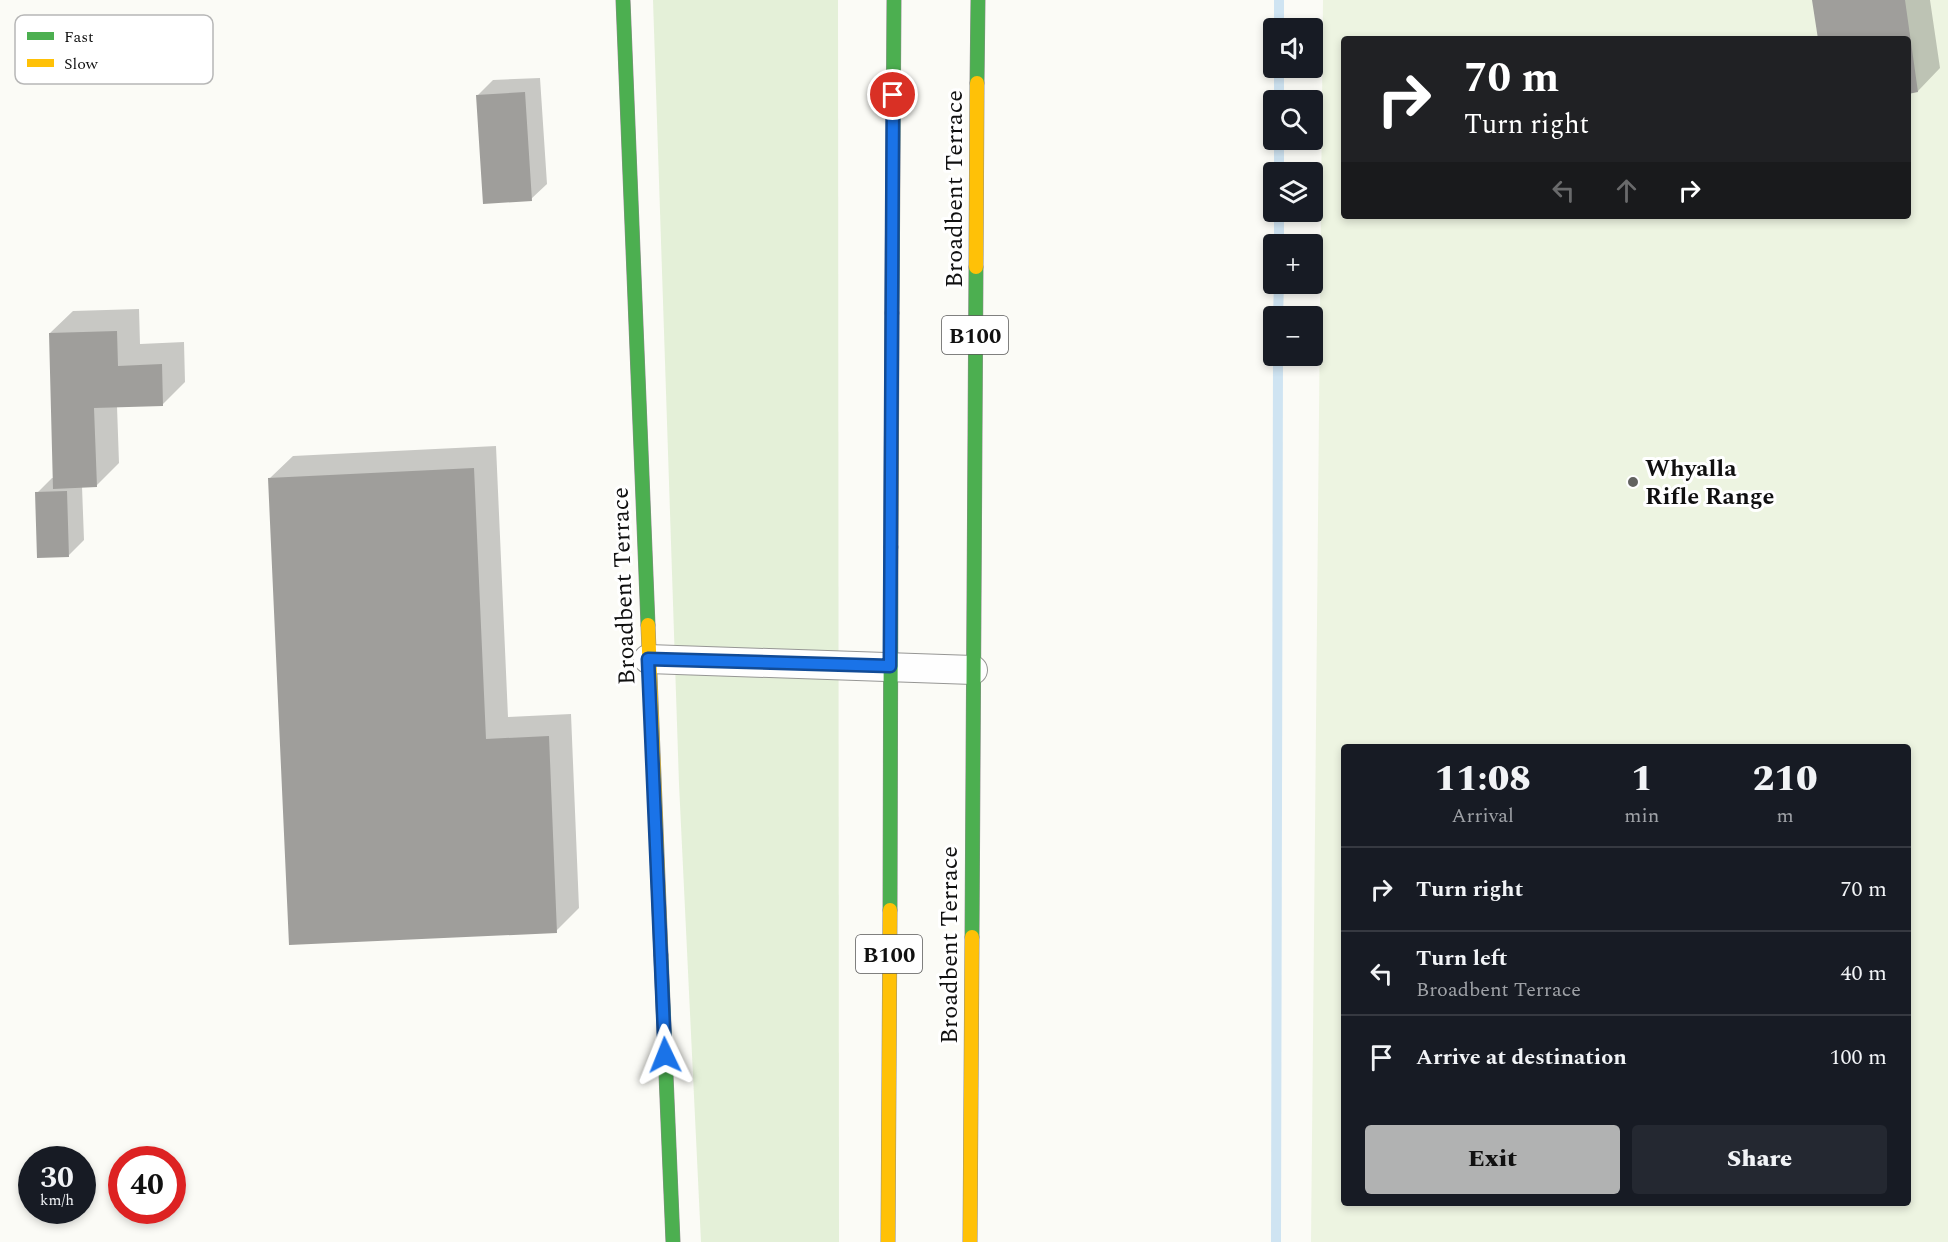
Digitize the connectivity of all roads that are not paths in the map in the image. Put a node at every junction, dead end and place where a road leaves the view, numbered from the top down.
1 (623, 0) edge
2 (894, 0) edge
3 (978, 0) edge
4 (648, 659) junction
5 (890, 666) junction
6 (973, 670) junction
7 (673, 1242) edge
8 (888, 1242) edge
9 (970, 1242) edge

1 - 4 main road, Broadbent Terrace
2 - 5 main road, B100
3 - 6 main road, Broadbent Terrace / B100
4 - 5 street
4 - 7 main road, Broadbent Terrace
5 - 6 street
5 - 8 main road, B100
6 - 9 main road, Broadbent Terrace / B100

